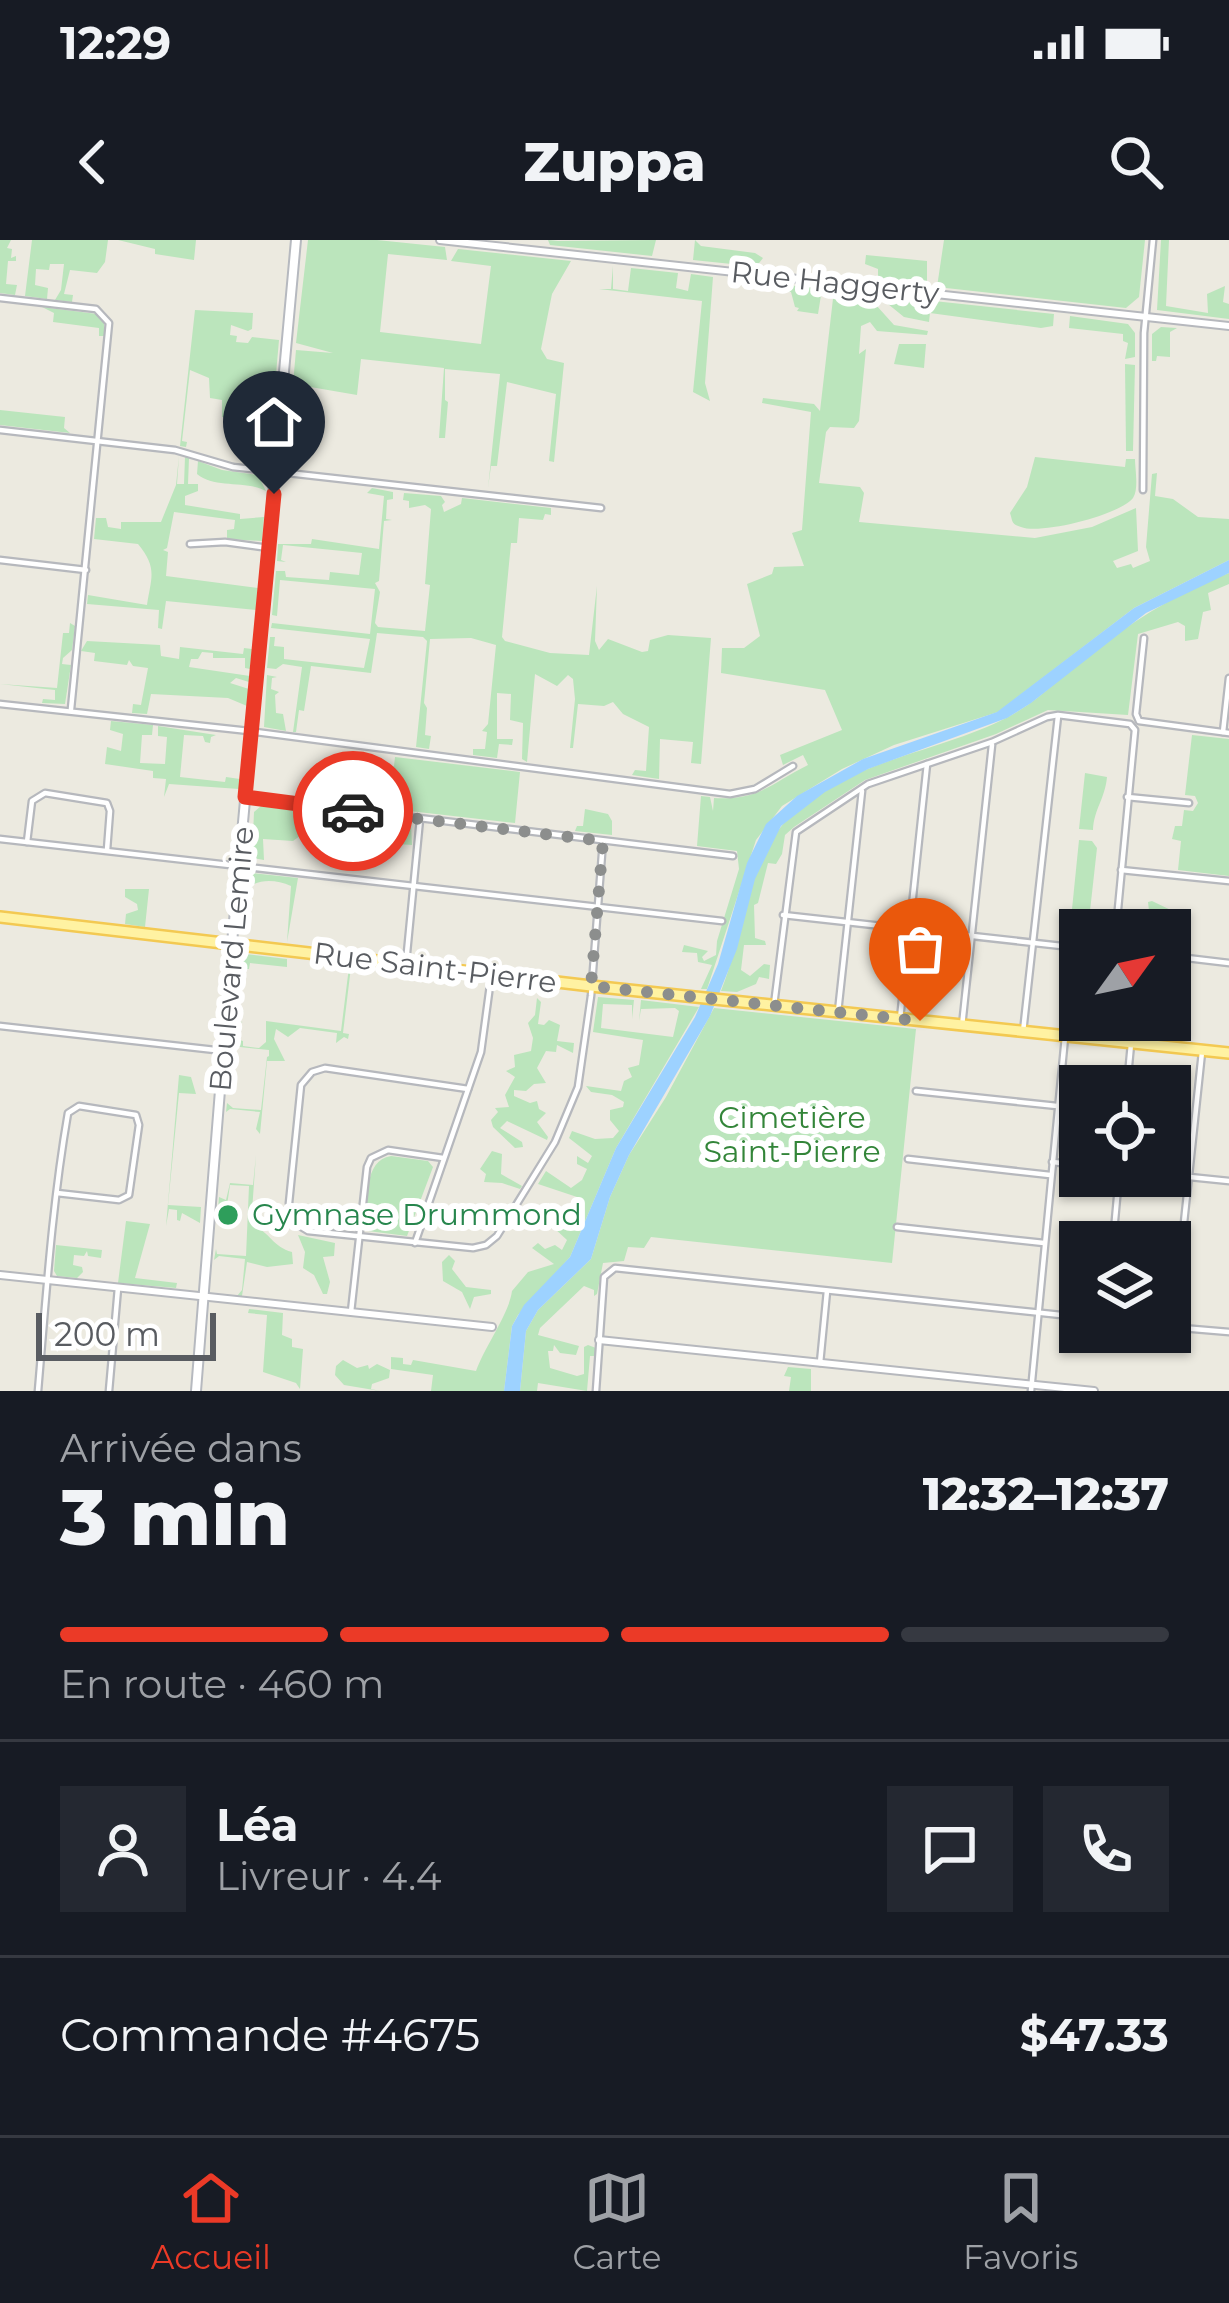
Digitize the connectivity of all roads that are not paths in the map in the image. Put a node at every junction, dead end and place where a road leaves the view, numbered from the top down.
1 (296, 240) edge
2 (440, 240) edge
3 (1153, 240) edge
4 (0, 298) edge
5 (1145, 318) junction
6 (1229, 326) edge
7 (0, 430) edge
8 (100, 442) junction
9 (275, 472) junction
10 (1143, 490) dead end
11 (601, 508) dead end
12 (190, 544) dead end
13 (269, 548) junction
14 (0, 560) edge
15 (86, 569) junction
16 (1144, 638) dead end
17 (1229, 678) edge
18 (0, 704) edge
19 (70, 711) junction
20 (1058, 715) junction
21 (251, 731) junction
22 (1226, 732) edge
23 (992, 742) junction
24 (927, 764) junction
25 (793, 766) dead end
26 (862, 788) junction
27 (245, 797) junction
28 (1127, 797) junction
29 (1189, 803) dead end
30 (420, 819) junction
31 (0, 839) edge
32 (603, 841) junction
33 (27, 842) junction
34 (107, 850) junction
35 (733, 856) dead end
36 (240, 865) junction
37 (1121, 870) junction
38 (1229, 881) edge
39 (414, 885) junction
40 (597, 907) junction
41 (1118, 909) edge
42 (783, 915) junction
43 (0, 917) edge
44 (722, 921) dead end
45 (848, 922) junction
46 (910, 929) junction
47 (972, 935) junction
48 (233, 943) junction
49 (1033, 943) junction
50 (1059, 946) edge
51 (1191, 958) edge
52 (1229, 963) edge
53 (406, 964) junction
54 (491, 975) junction
55 (591, 986) junction
56 (774, 1005) junction
57 (838, 1012) junction
58 (900, 1019) junction
59 (962, 1025) junction
60 (0, 1026) edge
61 (1023, 1032) junction
62 (1059, 1036) edge
63 (1065, 1041) edge
64 (1103, 1041) edge
65 (1132, 1043) junction
66 (1202, 1050) junction
67 (224, 1051) junction
68 (1229, 1054) edge
69 (1129, 1065) edge
70 (467, 1089) junction
71 (916, 1091) dead end
72 (1057, 1106) junction
73 (1191, 1157) edge
74 (443, 1158) junction
75 (908, 1159) dead end
76 (1052, 1162) junction
77 (1059, 1163) edge
78 (1050, 1175) junction
79 (1191, 1177) edge
80 (1229, 1181) edge
81 (57, 1193) junction
82 (897, 1227) dead end
83 (358, 1236) junction
84 (415, 1243) junction
85 (1044, 1243) junction
86 (0, 1275) edge
87 (47, 1280) junction
88 (118, 1288) junction
89 (827, 1290) junction
90 (205, 1297) junction
91 (351, 1312) junction
92 (1037, 1312) junction
93 (1059, 1315) edge
94 (491, 1327) dead end
95 (1191, 1329) edge
96 (1229, 1332) edge
97 (599, 1340) junction
98 (820, 1363) junction
99 (1031, 1388) edge
100 (38, 1391) edge
101 (109, 1391) edge
102 (196, 1391) edge
103 (596, 1391) edge
104 (1094, 1391) edge

1 - 9 main road, Boulevard Lemire
2 - 5 street, Rue Haggerty
3 - 5 street
4 - 8 street
5 - 6 street, Rue Haggerty
5 - 10 street
7 - 8 street
8 - 9 street
8 - 15 street
9 - 11 street
9 - 13 main road, Boulevard Lemire
12 - 13 street
13 - 21 main road, Boulevard Lemire
14 - 15 street
15 - 19 street
16 - 22 street
17 - 22 street
18 - 19 street
19 - 21 street
20 - 23 street
20 - 28 street
20 - 49 street
21 - 25 street
21 - 27 main road, Boulevard Lemire
23 - 24 street
23 - 47 street
24 - 26 street
24 - 46 street
26 - 42 street
26 - 45 street
27 - 30 street
27 - 36 main road, Boulevard Lemire
28 - 29 street
28 - 37 street
30 - 32 street
30 - 39 street
31 - 33 street
32 - 35 street
32 - 40 street
33 - 34 street
33 - 34 street
34 - 36 street
36 - 39 street
36 - 48 main road, Boulevard Lemire
37 - 38 street
37 - 41 street
39 - 40 street
39 - 53 street
40 - 44 street
40 - 55 street
42 - 45 street
42 - 56 street
43 - 48 main road, Rue Saint-Pierre
45 - 46 street
45 - 57 street
46 - 47 street
46 - 58 street
47 - 49 street
47 - 59 street
48 - 53 main road, Rue Saint-Pierre
48 - 67 main road, Boulevard Lemire
49 - 50 street
49 - 61 street
51 - 52 street
53 - 54 main road, Rue Saint-Pierre
54 - 55 main road, Rue Saint-Pierre
54 - 70 street
55 - 56 main road, Rue Saint-Pierre
55 - 84 street
56 - 57 main road, Rue Saint-Pierre
57 - 58 main road, Rue Saint-Pierre
58 - 59 main road, Rue Saint-Pierre
59 - 61 main road, Rue Saint-Pierre
60 - 67 street
61 - 62 main road, Rue Saint-Pierre
63 - 72 street
64 - 65 main road, Rue Saint-Pierre
65 - 66 main road, Rue Saint-Pierre
65 - 69 street
66 - 68 main road, Rue Saint-Pierre
66 - 73 street
67 - 90 main road, Boulevard Lemire
70 - 74 street
70 - 83 street
71 - 72 street
72 - 76 street
74 - 83 street
74 - 84 street
75 - 78 street
76 - 77 street
76 - 78 street
78 - 85 street
79 - 80 street
81 - 81 street
81 - 87 street
82 - 85 street
83 - 84 street
83 - 91 street
85 - 92 street
86 - 87 street
87 - 88 street
87 - 100 street
88 - 90 street
88 - 101 street
89 - 92 street
89 - 97 street
89 - 98 street
90 - 91 street
90 - 102 main road, Boulevard Lemire
91 - 94 street
92 - 93 street
92 - 99 street
95 - 96 street
97 - 98 street
97 - 103 street
98 - 99 street
99 - 104 street

